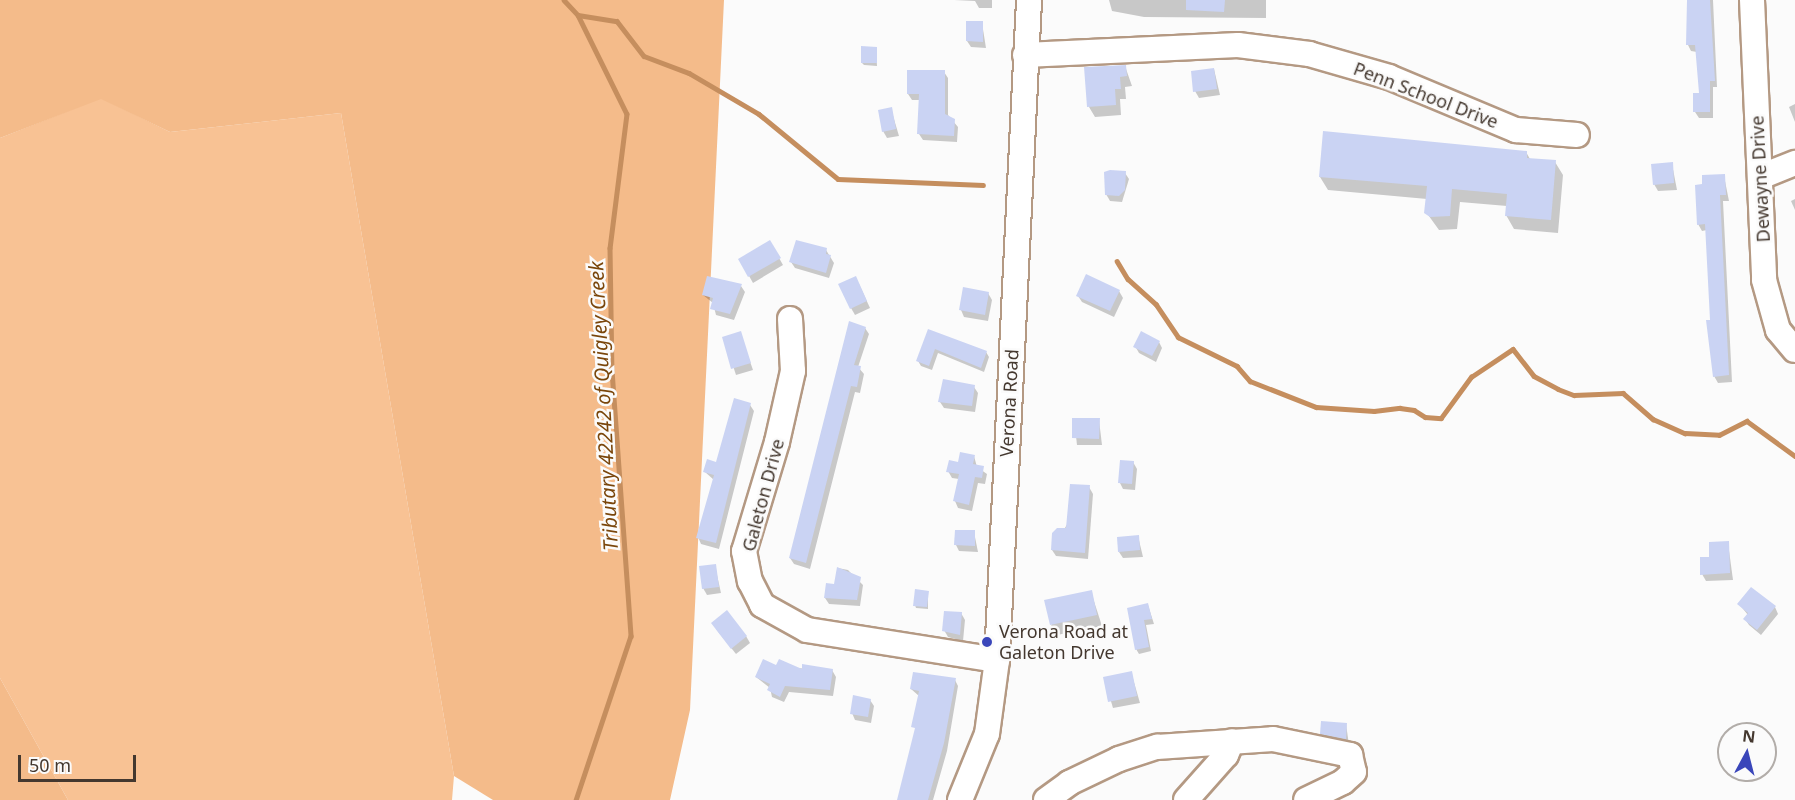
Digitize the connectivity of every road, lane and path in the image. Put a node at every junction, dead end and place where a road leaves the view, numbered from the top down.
1 (1029, 0) edge
2 (1752, 0) edge
3 (1025, 55) junction
4 (1577, 135) dead end
5 (1795, 163) edge
6 (1760, 177) junction
7 (790, 319) dead end
8 (1795, 350) edge
9 (997, 660) junction
10 (1232, 741) junction
11 (960, 800) edge
12 (1046, 800) edge
13 (1186, 800) edge
14 (1306, 800) edge

1 - 3 street, Verona Road
2 - 6 street, Dewayne Drive
3 - 4 street, Penn School Drive
3 - 9 street, Verona Road
5 - 6 street
6 - 8 street, Dewayne Drive
7 - 9 street, Galeton Drive
9 - 11 street, Verona Road
10 - 12 street
10 - 13 street
10 - 14 street

